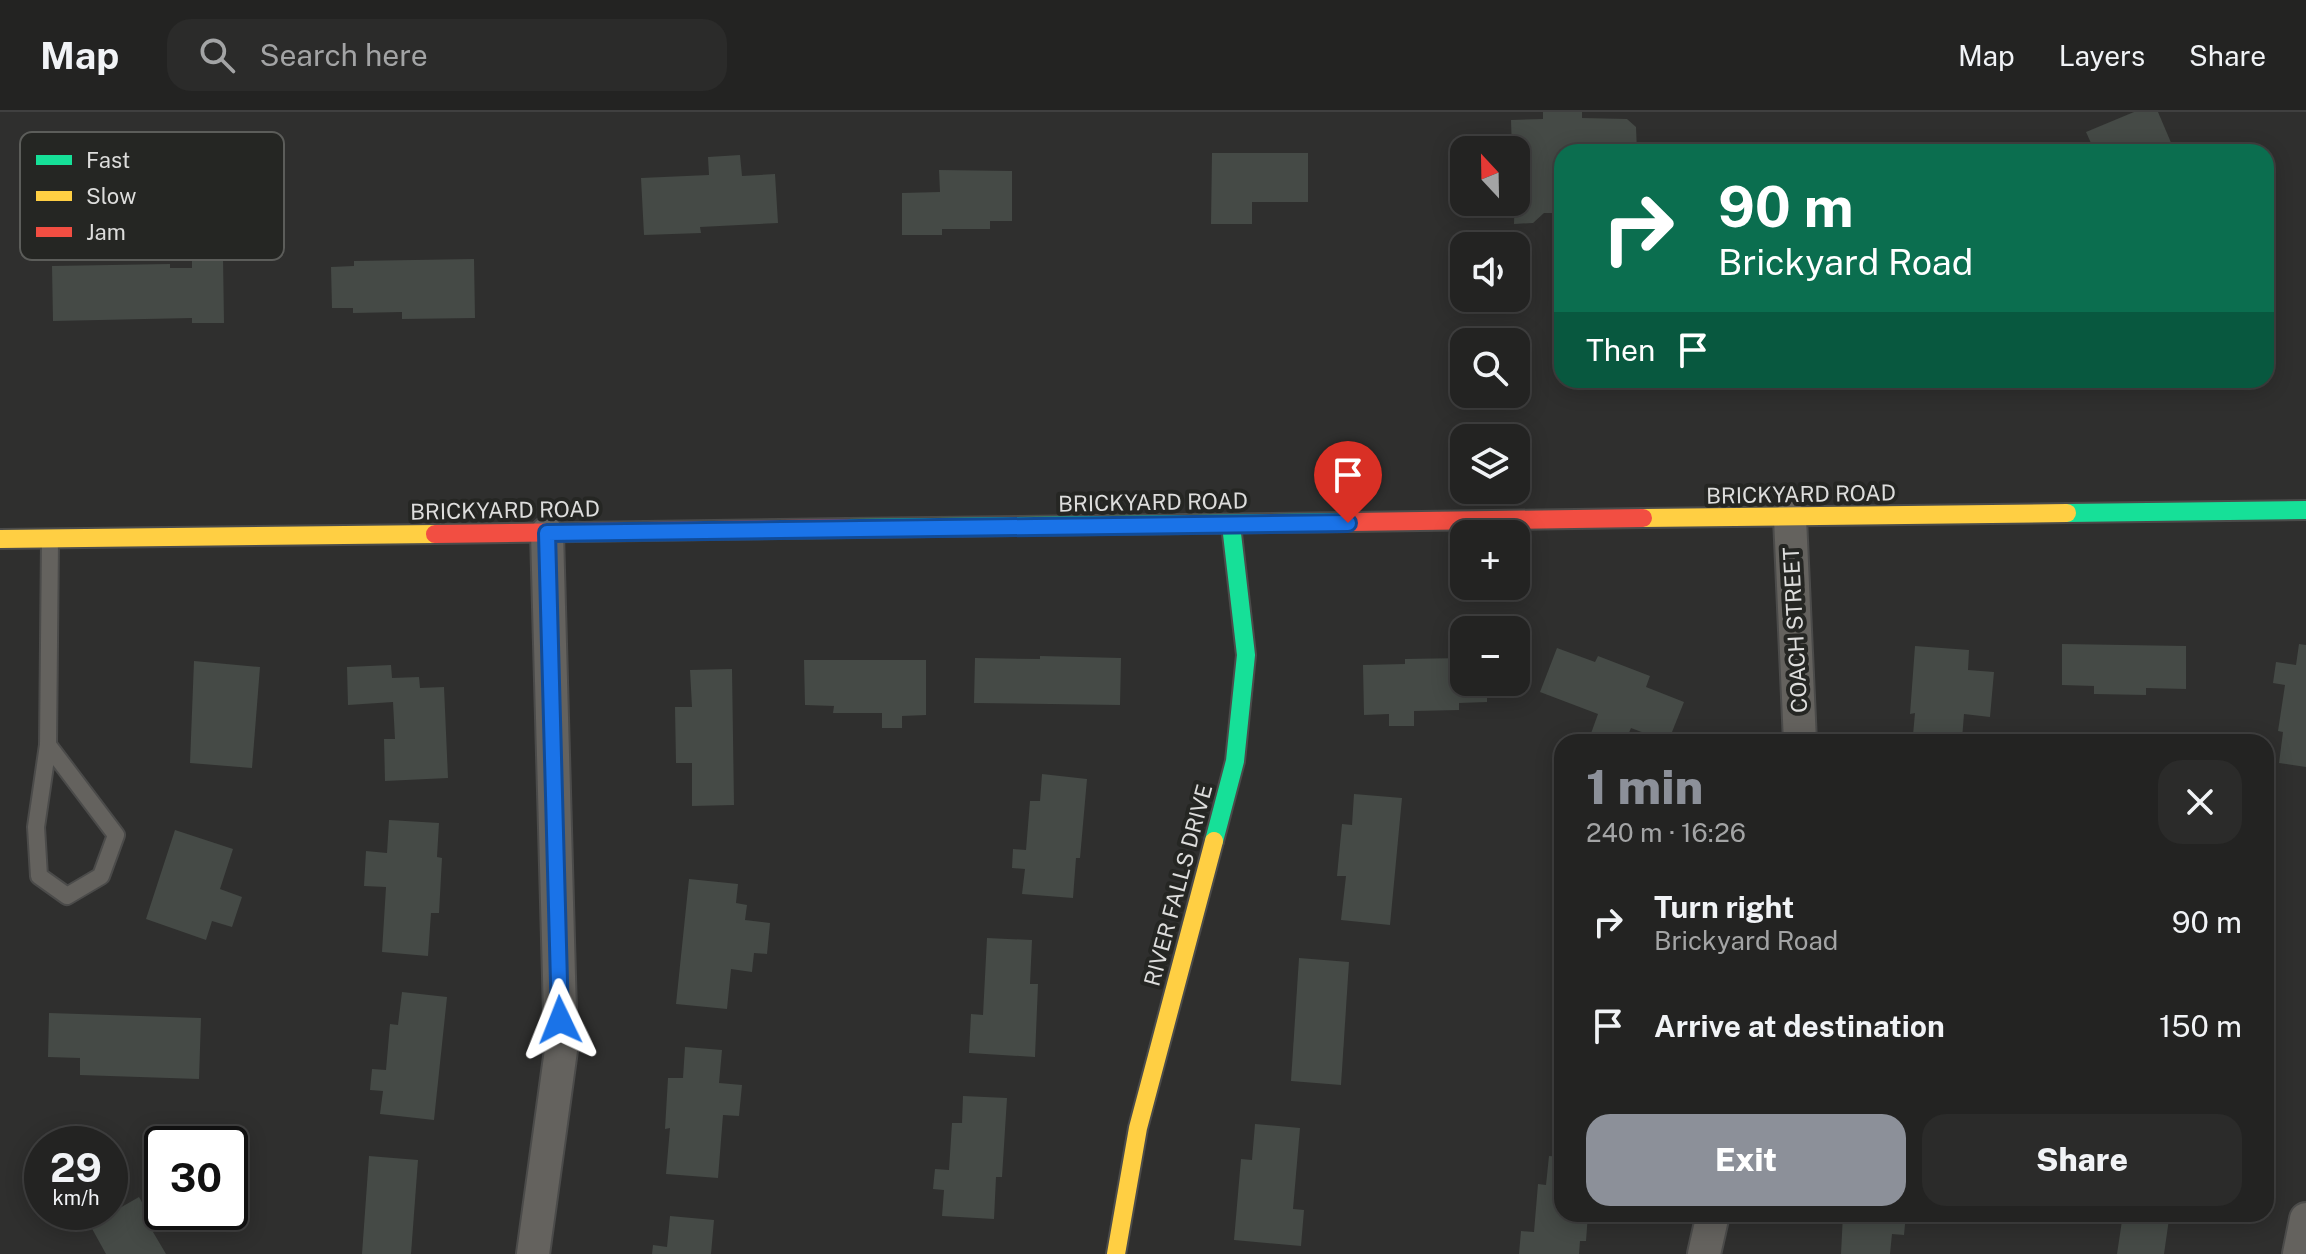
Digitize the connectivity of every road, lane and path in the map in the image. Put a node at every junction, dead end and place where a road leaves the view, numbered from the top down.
1 (2306, 510) edge
2 (1790, 518) junction
3 (1231, 525) junction
4 (547, 533) junction
5 (0, 539) edge
6 (50, 539) junction
7 (1800, 734) edge
8 (48, 745) junction
9 (2306, 1219) edge
10 (1711, 1222) edge
11 (533, 1254) edge
12 (1116, 1254) edge
13 (1704, 1254) edge
14 (2299, 1254) edge

1 - 2 street, BRICKYARD ROAD
2 - 3 street, BRICKYARD ROAD
2 - 7 street, COACH STREET
3 - 4 street, BRICKYARD ROAD
3 - 12 street, RIVER FALLS DRIVE
4 - 6 street, BRICKYARD ROAD
4 - 11 street
5 - 6 street, BRICKYARD ROAD
6 - 8 lane
8 - 8 lane
9 - 14 street
10 - 13 street

